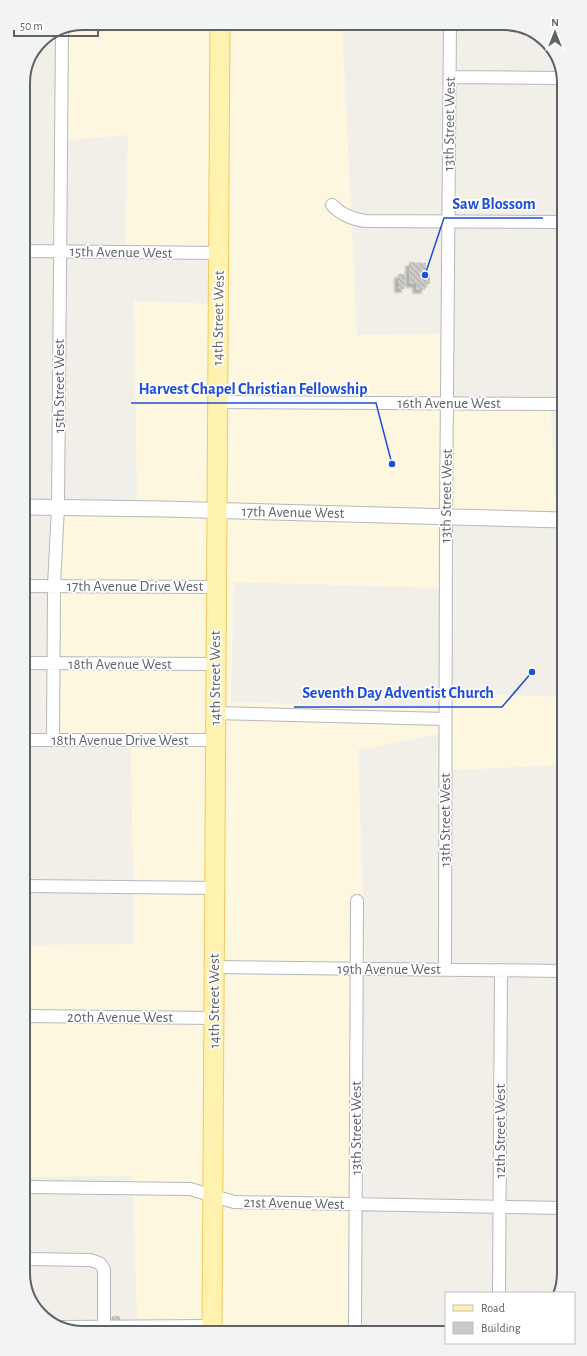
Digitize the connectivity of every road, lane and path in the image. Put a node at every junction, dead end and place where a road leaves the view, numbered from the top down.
1 (220, 30) edge
2 (450, 30) edge
3 (62, 35) edge
4 (450, 77) junction
5 (557, 78) edge
6 (332, 206) dead end
7 (448, 222) junction
8 (557, 222) edge
9 (30, 251) edge
10 (60, 251) junction
11 (219, 253) junction
12 (217, 402) junction
13 (447, 403) junction
14 (557, 404) edge
15 (30, 507) edge
16 (58, 507) junction
17 (216, 510) junction
18 (446, 516) junction
19 (557, 520) edge
20 (30, 586) edge
21 (54, 586) junction
22 (216, 586) junction
23 (30, 663) edge
24 (53, 663) junction
25 (215, 664) junction
26 (215, 713) junction
27 (445, 719) junction
28 (30, 740) edge
29 (53, 740) junction
30 (215, 740) junction
31 (30, 886) edge
32 (215, 888) junction
33 (356, 901) dead end
34 (214, 967) junction
35 (445, 969) junction
36 (356, 970) junction
37 (501, 970) junction
38 (557, 971) edge
39 (30, 1016) edge
40 (214, 1018) junction
41 (30, 1187) edge
42 (213, 1197) junction
43 (356, 1204) junction
44 (499, 1207) junction
45 (557, 1208) edge
46 (30, 1259) edge
47 (498, 1292) edge
48 (104, 1326) edge
49 (212, 1326) edge
50 (355, 1326) edge

1 - 11 main road, 14th Street West
2 - 4 street, 13th Street West
3 - 10 street, 15th Street West
4 - 5 street
4 - 7 street, 13th Street West
6 - 7 street
7 - 8 street
7 - 13 street, 13th Street West
9 - 10 street, 15th Avenue West
10 - 11 street, 15th Avenue West
10 - 16 street, 15th Street West
11 - 12 main road, 14th Street West
12 - 13 street, 16th Avenue West
12 - 17 main road, 14th Street West
13 - 14 street, 16th Avenue West
13 - 18 street, 13th Street West
15 - 16 street, 17th Avenue West
16 - 17 street, 17th Avenue West
16 - 21 street, 15th Street West
17 - 18 street, 17th Avenue West
17 - 22 main road, 14th Street West
18 - 19 street, 17th Avenue West
18 - 27 street, 13th Street West
20 - 21 street, 17th Avenue Drive West
21 - 22 street, 17th Avenue Drive West
21 - 24 street, 15th Street West
22 - 25 main road, 14th Street West
23 - 24 street, 18th Avenue West
24 - 25 street, 18th Avenue West
24 - 29 street, 15th Street West
25 - 26 main road, 14th Street West
26 - 27 street
26 - 30 main road, 14th Street West
27 - 35 street, 13th Street West
28 - 29 street, 18th Avenue Drive West
29 - 30 street, 18th Avenue Drive West
30 - 32 main road, 14th Street West
31 - 32 street
32 - 34 main road, 14th Street West
33 - 36 street, 13th Street West
34 - 36 street, 19th Avenue West
34 - 40 main road, 14th Street West
35 - 36 street, 19th Avenue West
35 - 37 street, 19th Avenue West
36 - 43 street, 13th Street West
37 - 38 street, 19th Avenue West
37 - 44 street, 12th Street West
39 - 40 street, 20th Avenue West
40 - 42 main road, 14th Street West
41 - 42 street, 21st Avenue West
42 - 43 street, 21st Avenue West
42 - 49 main road, 14th Street West
43 - 44 street, 21st Avenue West
43 - 50 street, 13th Street West
44 - 45 street, 21st Avenue West
44 - 47 street, 12th Street West
46 - 48 street

